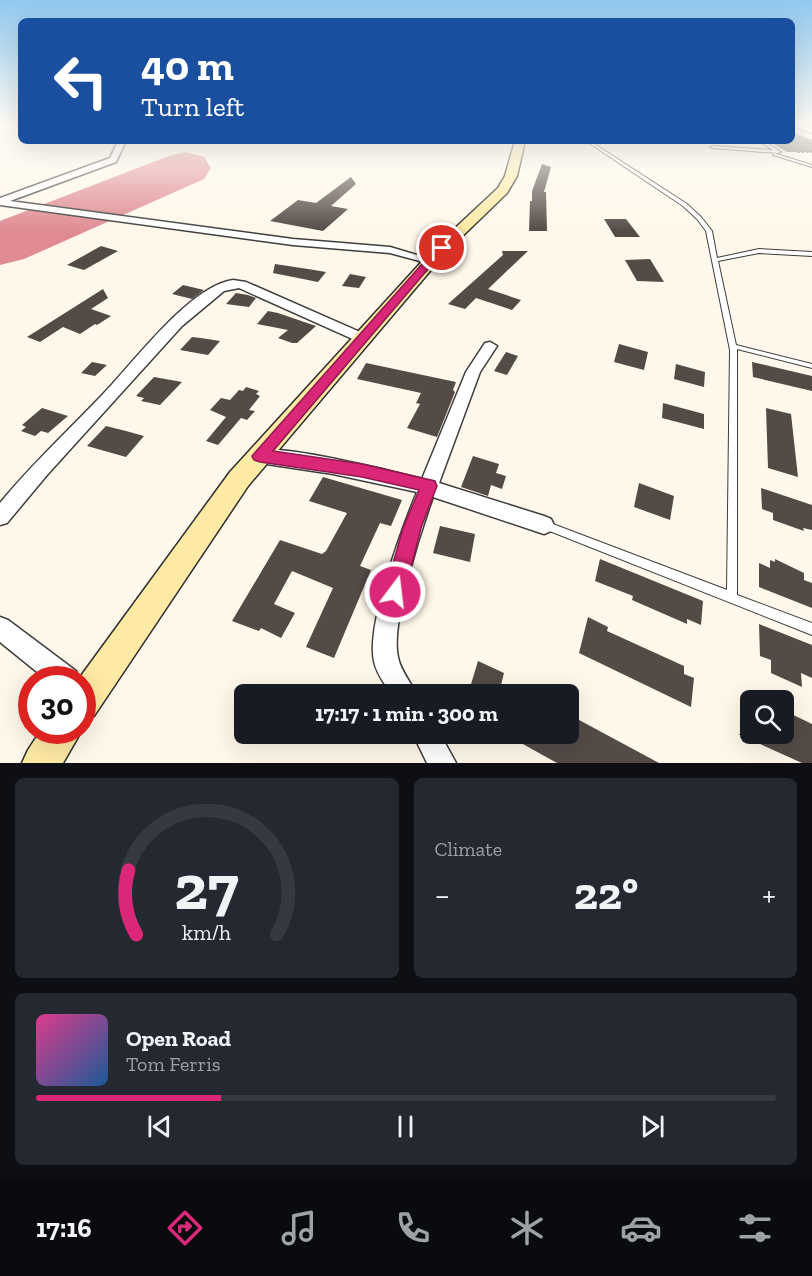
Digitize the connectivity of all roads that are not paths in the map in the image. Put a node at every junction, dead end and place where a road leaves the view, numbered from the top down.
1 (111, 161) edge
2 (515, 161) edge
3 (618, 161) edge
4 (795, 161) edge
5 (812, 166) edge
6 (0, 202) edge
7 (812, 254) edge
8 (715, 260) junction
9 (431, 261) junction
10 (362, 338) junction
11 (490, 346) dead end
12 (733, 346) junction
13 (812, 366) edge
14 (260, 456) junction
15 (429, 486) junction
16 (0, 517) edge
17 (544, 525) joint
18 (732, 598) junction
19 (0, 628) edge
20 (812, 629) edge
21 (49, 666) edge
22 (96, 680) edge
23 (398, 684) edge
24 (55, 744) edge
25 (432, 744) edge
26 (42, 763) edge
27 (442, 763) edge

1 - 6 street
2 - 9 street
3 - 8 lane
4 - 5 lane
6 - 9 street
7 - 8 lane
8 - 12 lane
9 - 10 street
10 - 14 street
10 - 16 street
11 - 15 street
12 - 13 lane
12 - 18 lane
14 - 15 street
14 - 22 street
15 - 17 street
15 - 23 street
17 - 18 lane
18 - 20 lane
19 - 21 street
24 - 26 street
25 - 27 street

